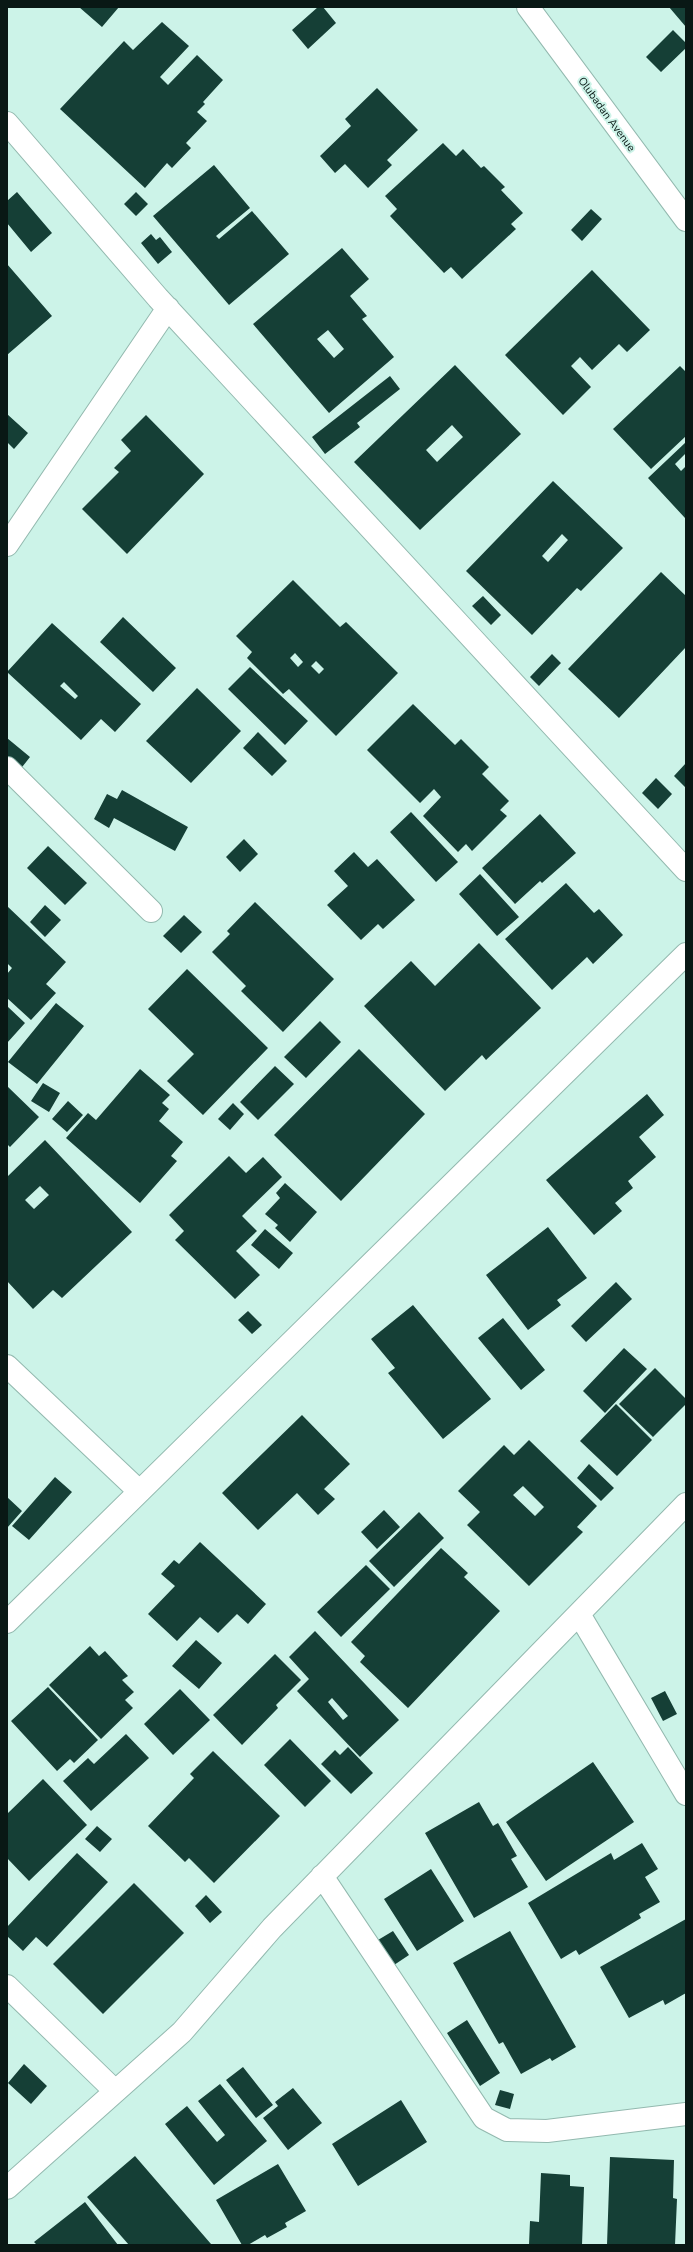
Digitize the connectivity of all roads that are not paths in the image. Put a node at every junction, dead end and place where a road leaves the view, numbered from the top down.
1 (528, 7) edge
2 (7, 123) edge
3 (686, 220) edge
4 (168, 308) junction
5 (7, 545) edge
6 (7, 768) edge
7 (686, 870) edge
8 (151, 911) dead end
9 (686, 954) edge
10 (7, 1366) edge
11 (139, 1491) junction
12 (686, 1504) edge
13 (579, 1614) junction
14 (7, 1622) edge
15 (686, 1794) edge
16 (322, 1876) junction
17 (7, 1986) edge
18 (115, 2091) junction
19 (686, 2114) edge
20 (7, 2188) edge

1 - 3 street, Olubadan Avenue
2 - 4 street
4 - 5 street
4 - 7 street
6 - 8 street
9 - 11 street
10 - 11 street
11 - 14 street
12 - 13 street
13 - 15 street
13 - 16 street
16 - 18 street
16 - 19 street
17 - 18 street
18 - 20 street

